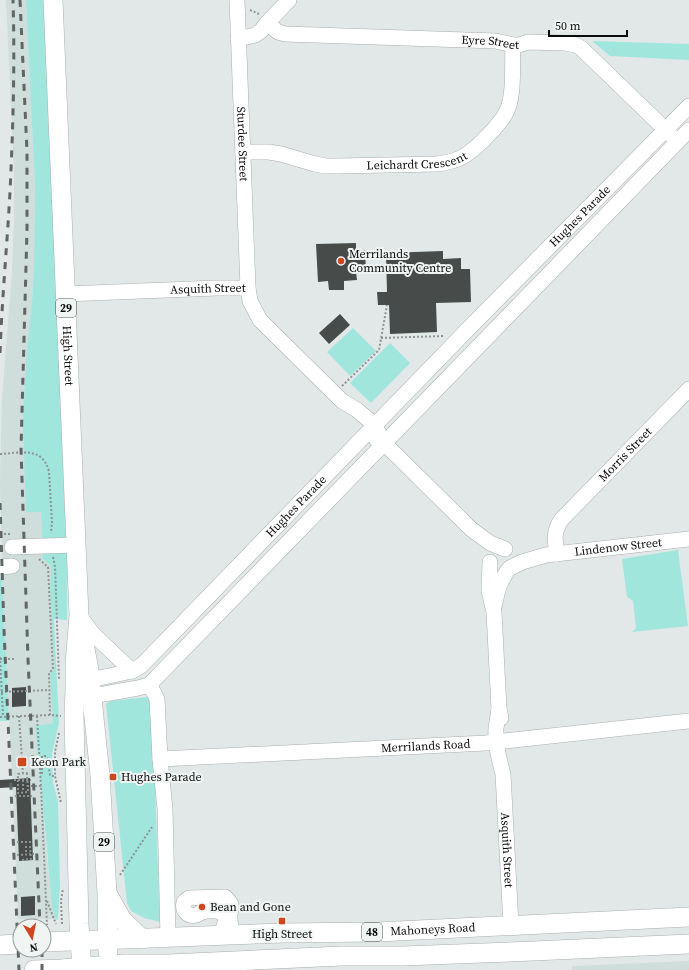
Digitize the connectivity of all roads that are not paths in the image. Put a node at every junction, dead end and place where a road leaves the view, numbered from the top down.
1 (53, 0) edge
2 (237, 0) edge
3 (290, 0) edge
4 (238, 20) junction
5 (264, 20) junction
6 (238, 39) junction
7 (513, 45) junction
8 (689, 106) edge
9 (665, 129) junction
10 (689, 130) edge
11 (677, 142) junction
12 (243, 152) junction
13 (248, 288) junction
14 (65, 294) junction
15 (471, 326) junction
16 (485, 339) junction
17 (689, 389) edge
18 (371, 429) junction
19 (384, 443) junction
20 (471, 529) junction
21 (689, 539) edge
22 (12, 540) road end
23 (76, 544) junction
24 (506, 550) junction
25 (552, 554) junction
26 (490, 561) junction
27 (509, 569) junction
28 (494, 612) junction
29 (78, 616) junction
30 (167, 640) junction
31 (180, 652) junction
32 (132, 671) junction
33 (149, 685) junction
34 (86, 688) junction
35 (689, 721) edge
36 (501, 742) junction
37 (160, 759) junction
38 (107, 893) junction
39 (689, 917) edge
40 (634, 919) junction
41 (511, 926) junction
42 (52, 935) edge
43 (227, 935) junction
44 (168, 938) junction
45 (108, 939) junction
46 (142, 939) junction
47 (80, 940) junction
48 (12, 944) edge
49 (689, 944) edge
50 (0, 945) edge
51 (635, 946) junction
52 (215, 962) junction
53 (162, 967) edge
54 (109, 968) edge
55 (82, 969) edge
56 (34, 970) edge

1 - 14 main road, High Street / 29
2 - 4 street, Sturdee Street
3 - 5 street
4 - 5 street
4 - 6 street, Sturdee Street
5 - 6 street
5 - 7 street, Eyre Street
6 - 12 street, Sturdee Street
7 - 9 street, Eyre Street
7 - 12 street, Leichardt Crescent
8 - 9 street, Hughes Parade
9 - 11 street, Eyre Street
9 - 15 street, Hughes Parade
10 - 11 street, Hughes Parade
11 - 16 street, Hughes Parade
12 - 13 street, Sturdee Street
13 - 14 street, Asquith Street
13 - 18 street, Asquith Street
14 - 23 main road, High Street / 29
15 - 16 street
15 - 18 street, Hughes Parade
16 - 19 street, Hughes Parade
17 - 25 street, Morris Street
18 - 19 street, Asquith Street
18 - 30 street, Hughes Parade
19 - 20 street, Asquith Street
19 - 31 street, Hughes Parade
20 - 24 street, Asquith Street
20 - 26 street, Asquith Street
21 - 25 street, Lindenow Street
22 - 23 street
23 - 29 main road, High Street / 29
24 - 25 street, Lindenow Street
24 - 26 street
24 - 27 street
25 - 27 street, Lindenow Street
26 - 27 street
26 - 28 street, Asquith Street
27 - 28 street, Asquith Street
28 - 36 street, Asquith Street
29 - 32 street
29 - 34 main road, High Street / 29
30 - 31 street
30 - 32 street, Hughes Parade
31 - 33 street, Hughes Parade
32 - 34 street, Hughes Parade
33 - 34 street
33 - 37 street
34 - 38 main road, High Street / 29
34 - 47 main road, High Street / 29
35 - 36 street, Merrilands Road
36 - 37 street, Merrilands Road
36 - 41 street, Asquith Street
37 - 44 street
38 - 45 main road, High Street / 29
38 - 46 main road
39 - 40 main road, Mahoneys Road / 48
40 - 41 main road, Mahoneys Road / 48
40 - 51 main road
41 - 43 main road, Mahoneys Road / 48
42 - 47 main road, 48
43 - 44 main road, Mahoneys Road / 48
43 - 52 main road
44 - 46 main road, Mahoneys Road / 48
45 - 46 main road, Mahoneys Road / 48
45 - 47 main road, Mahoneys Road / 48
45 - 54 main road, High Street / 29
47 - 55 main road, High Street / 29
48 - 50 main road
49 - 51 main road, 48
51 - 52 main road, 48
52 - 53 main road, 48
53 - 54 main road, 48
54 - 55 main road, 48
55 - 56 main road, 48

